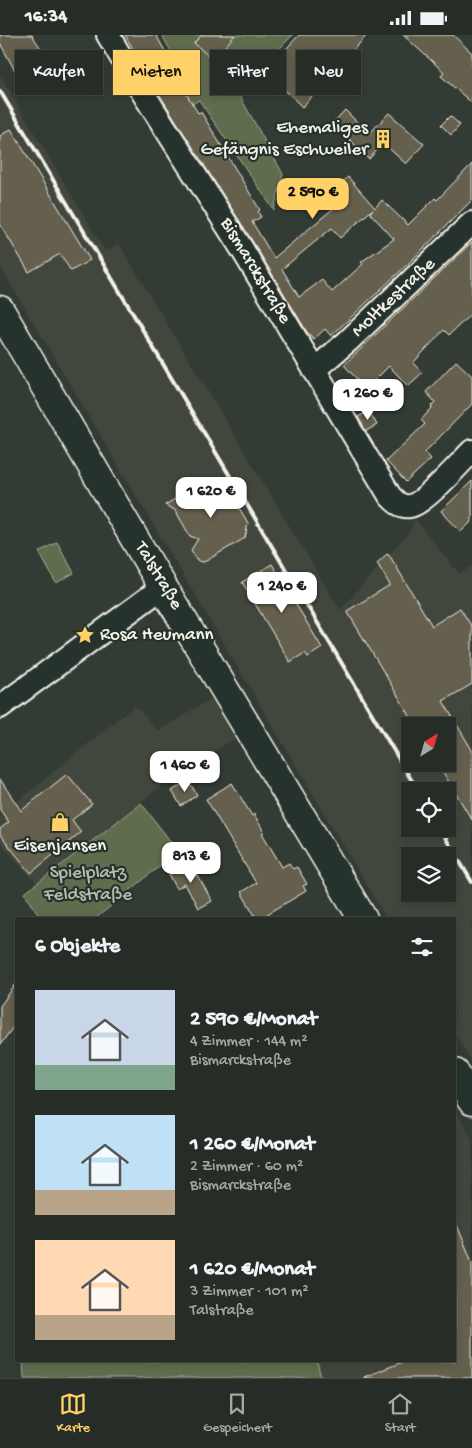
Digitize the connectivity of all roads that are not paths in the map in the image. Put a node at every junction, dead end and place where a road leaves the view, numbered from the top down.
1 (108, 35) edge
2 (472, 223) edge
3 (0, 310) edge
4 (314, 370) junction
5 (472, 451) edge
6 (164, 587) junction
7 (0, 707) edge
8 (362, 917) edge
9 (456, 1075) edge
10 (472, 1101) edge

1 - 4 street, Bismarckstraße
2 - 4 street, Moltkestraße
3 - 6 main road, Talstraße
4 - 5 street, Bismarckstraße
6 - 7 street
6 - 8 main road, Talstraße
9 - 10 main road

